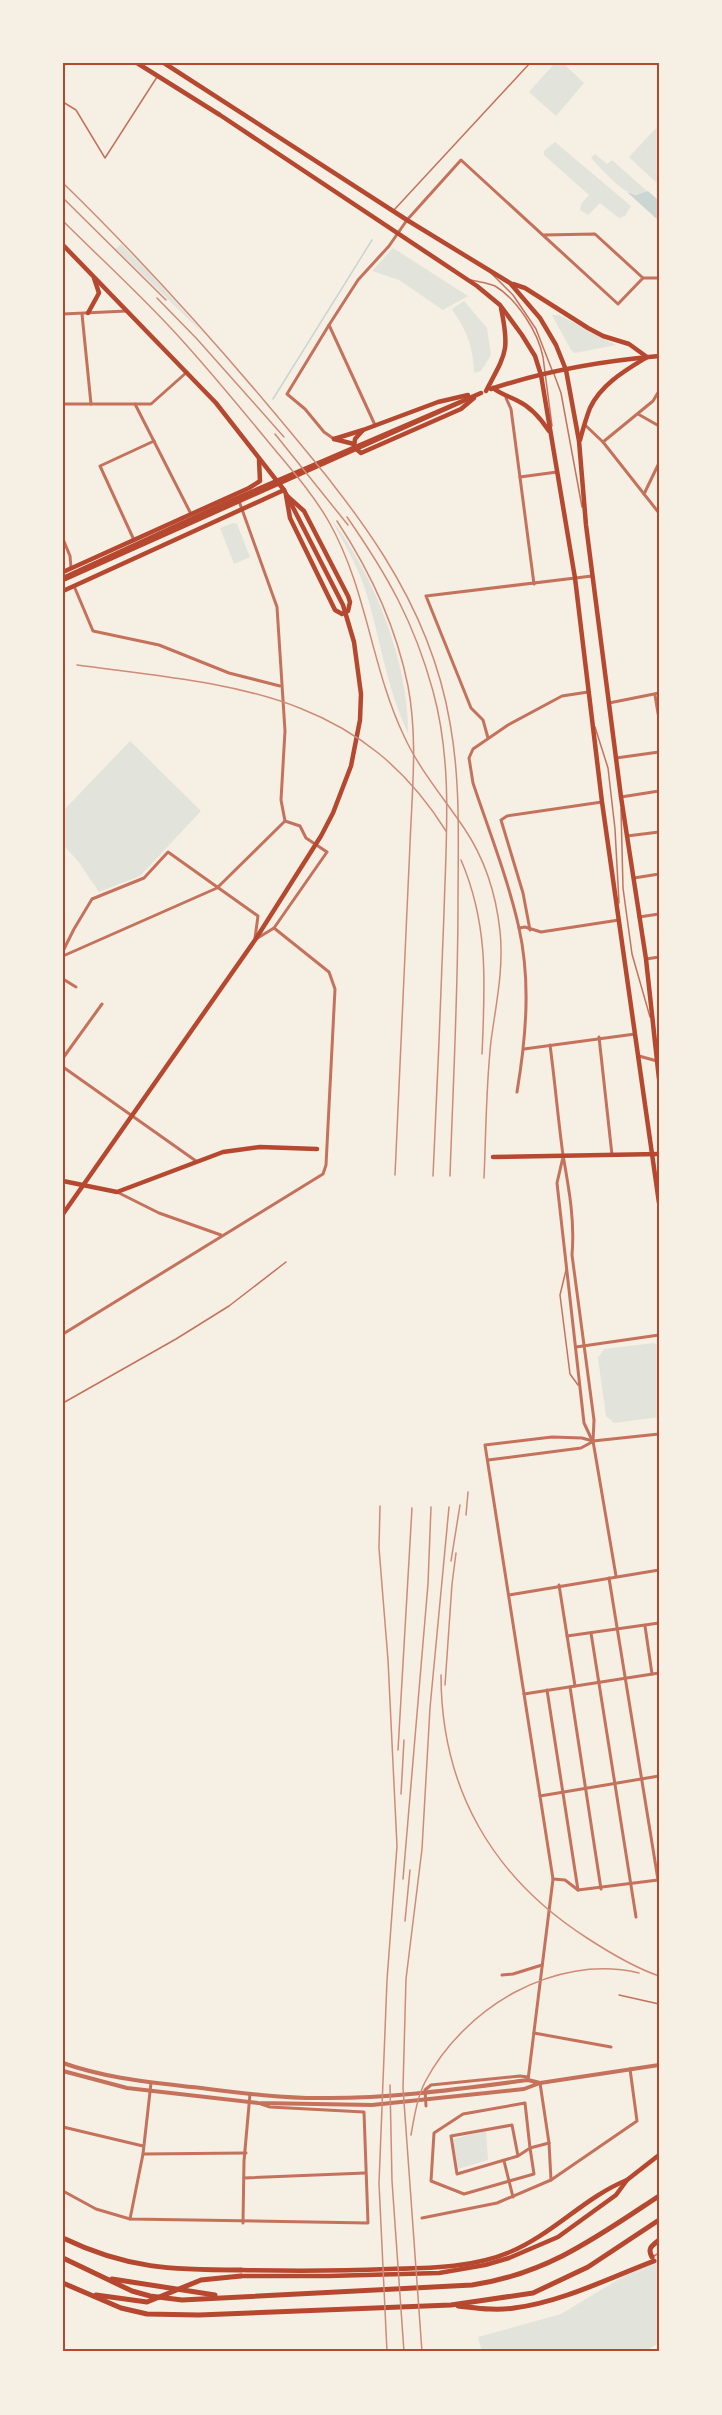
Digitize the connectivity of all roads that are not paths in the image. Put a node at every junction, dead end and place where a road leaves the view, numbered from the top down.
1 (66, 63) edge
2 (137, 63) edge
3 (164, 63) edge
4 (530, 63) edge
5 (63, 67) edge
6 (157, 77) junction
7 (63, 102) edge
8 (394, 211) junction
9 (407, 220) junction
10 (397, 233) junction
11 (543, 236) junction
12 (63, 245) edge
13 (487, 269) junction
14 (93, 276) junction
15 (643, 278) junction
16 (659, 278) edge
17 (465, 279) junction
18 (510, 283) junction
19 (500, 305) junction
20 (128, 311) junction
21 (85, 313) junction
22 (63, 314) edge
23 (329, 326) junction
24 (658, 356) edge
25 (647, 357) junction
26 (566, 370) junction
27 (187, 372) junction
28 (553, 372) junction
29 (544, 375) junction
30 (493, 388) junction
31 (659, 391) edge
32 (484, 392) junction
33 (507, 398) junction
34 (63, 404) edge
35 (91, 404) junction
36 (135, 404) junction
37 (638, 414) junction
38 (383, 422) junction
39 (375, 425) junction
40 (585, 425) junction
41 (659, 426) edge
42 (363, 430) junction
43 (550, 432) junction
44 (334, 439) junction
45 (154, 441) junction
46 (388, 441) junction
47 (579, 441) junction
48 (552, 442) junction
49 (603, 442) junction
50 (354, 444) junction
51 (259, 456) junction
52 (659, 463) edge
53 (556, 472) junction
54 (520, 477) junction
55 (285, 493) junction
56 (236, 494) junction
57 (644, 494) junction
58 (243, 508) junction
59 (659, 513) edge
60 (191, 514) junction
61 (586, 525) junction
62 (63, 539) edge
63 (134, 540) junction
64 (71, 568) junction
65 (63, 572) edge
66 (594, 576) junction
67 (575, 578) junction
68 (63, 579) edge
69 (534, 584) junction
70 (74, 586) junction
71 (63, 591) edge
72 (281, 686) junction
73 (588, 692) junction
74 (657, 694) edge
75 (609, 703) junction
76 (592, 718) junction
77 (659, 718) edge
78 (488, 739) junction
79 (659, 752) edge
80 (616, 758) junction
81 (659, 791) edge
82 (621, 799) junction
83 (602, 802) junction
84 (285, 821) junction
85 (659, 832) edge
86 (627, 836) junction
87 (659, 874) edge
88 (633, 878) junction
89 (217, 888) junction
90 (659, 915) edge
91 (639, 917) junction
92 (619, 918) junction
93 (274, 928) junction
94 (519, 928) junction
95 (530, 930) junction
96 (255, 940) junction
97 (63, 951) edge
98 (63, 956) edge
99 (659, 957) edge
100 (646, 959) junction
101 (63, 979) edge
102 (76, 987) dead end
103 (102, 1004) dead end
104 (653, 1027) junction
105 (635, 1034) junction
106 (657, 1034) edge
107 (599, 1037) junction
108 (550, 1045) junction
109 (524, 1049) junction
110 (639, 1056) junction
111 (63, 1058) edge
112 (658, 1061) edge
113 (63, 1067) edge
114 (659, 1079) edge
115 (517, 1092) dead end
116 (133, 1116) junction
117 (317, 1149) dead end
118 (656, 1154) edge
119 (612, 1155) junction
120 (493, 1156) dead end
121 (564, 1156) junction
122 (197, 1162) junction
123 (63, 1181) edge
124 (83, 1185) junction
125 (117, 1192) junction
126 (659, 1203) edge
127 (63, 1214) edge
128 (221, 1235) junction
129 (286, 1262) dead end
130 (566, 1270) junction
131 (63, 1334) edge
132 (659, 1335) edge
133 (584, 1346) junction
134 (576, 1347) junction
135 (580, 1388) junction
136 (63, 1403) edge
137 (659, 1434) edge
138 (593, 1442) junction
139 (488, 1460) junction
140 (659, 1570) edge
141 (616, 1576) junction
142 (609, 1578) junction
143 (559, 1585) junction
144 (509, 1595) junction
145 (659, 1623) edge
146 (645, 1625) junction
147 (618, 1630) junction
148 (591, 1633) junction
149 (567, 1636) junction
150 (659, 1673) edge
151 (652, 1674) junction
152 (627, 1679) junction
153 (599, 1683) junction
154 (575, 1686) junction
155 (570, 1687) junction
156 (547, 1690) junction
157 (524, 1694) junction
158 (659, 1776) edge
159 (642, 1779) junction
160 (615, 1783) junction
161 (585, 1788) junction
162 (561, 1792) junction
163 (540, 1796) junction
164 (553, 1879) junction
165 (659, 1880) edge
166 (632, 1884) junction
167 (659, 1886) edge
168 (601, 1889) junction
169 (578, 1890) junction
170 (636, 1917) dead end
171 (542, 1965) junction
172 (502, 1975) dead end
173 (619, 1995) dead end
174 (659, 2004) edge
175 (534, 2033) junction
176 (611, 2047) dead end
177 (63, 2063) edge
178 (659, 2065) edge
179 (630, 2069) junction
180 (63, 2071) edge
181 (528, 2079) junction
182 (151, 2083) junction
183 (540, 2083) junction
184 (149, 2091) junction
185 (250, 2094) junction
186 (250, 2102) junction
187 (258, 2103) junction
188 (426, 2106) dead end
189 (63, 2127) edge
190 (549, 2143) junction
191 (144, 2146) junction
192 (530, 2148) junction
193 (246, 2153) junction
194 (143, 2154) junction
195 (659, 2155) edge
196 (518, 2156) junction
197 (504, 2161) junction
198 (365, 2173) junction
199 (244, 2178) junction
200 (552, 2180) junction
201 (627, 2180) junction
202 (510, 2183) junction
203 (63, 2191) edge
204 (659, 2196) edge
205 (513, 2197) junction
206 (422, 2217) dead end
207 (130, 2219) junction
208 (659, 2220) edge
209 (243, 2223) junction
210 (63, 2238) edge
211 (659, 2240) edge
212 (659, 2253) edge
213 (63, 2258) edge
214 (653, 2259) junction
215 (241, 2273) junction
216 (102, 2277) junction
217 (63, 2283) edge
218 (88, 2294) junction
219 (228, 2297) junction
220 (451, 2305) junction

1 - 5 lane
2 - 6 main road
3 - 8 main road
4 - 8 lane
6 - 7 lane
6 - 10 main road
8 - 9 main road
9 - 10 street
9 - 11 street
9 - 13 main road
10 - 17 main road
10 - 23 street
11 - 15 street
11 - 15 street
12 - 14 main road
13 - 18 main road
13 - 28 lane
14 - 20 main road
14 - 21 main road
15 - 16 street
17 - 19 main road
17 - 29 lane
18 - 25 main road
18 - 26 main road
19 - 29 main road
19 - 32 main road
20 - 21 street
20 - 27 main road
21 - 22 street
21 - 35 street
23 - 39 street
23 - 44 street
24 - 25 main road
25 - 26 main road
25 - 40 main road
26 - 28 main road
26 - 47 main road
27 - 36 street
27 - 51 main road
28 - 29 main road
28 - 61 lane
29 - 30 main road
29 - 43 main road
29 - 48 lane
30 - 32 main road
30 - 33 main road
31 - 37 street
32 - 38 main road
32 - 46 main road
32 - 68 main road
33 - 43 main road
33 - 54 street
34 - 35 street
35 - 36 street
36 - 45 street
37 - 41 street
37 - 49 street
38 - 39 main road
38 - 46 main road
39 - 42 main road
40 - 47 main road
40 - 49 street
42 - 44 main road
42 - 50 main road
43 - 48 main road
44 - 50 main road
45 - 60 street
45 - 63 street
46 - 50 main road
47 - 61 main road
48 - 53 main road
49 - 57 street
51 - 55 main road
51 - 56 main road
52 - 57 street
53 - 54 street
53 - 67 main road
54 - 69 street
55 - 55 main road
55 - 58 main road
55 - 96 main road
56 - 58 street
56 - 60 main road
57 - 59 street
58 - 70 main road
58 - 72 street
60 - 63 main road
61 - 66 main road
62 - 64 street
63 - 64 main road
64 - 65 main road
66 - 67 street
66 - 75 main road
67 - 69 street
67 - 73 main road
69 - 78 street
70 - 71 main road
70 - 72 street
72 - 84 street
73 - 76 main road
73 - 78 street
74 - 75 street
74 - 77 street
75 - 80 main road
76 - 83 main road
76 - 92 lane
78 - 94 street
79 - 80 street
80 - 82 main road
81 - 82 street
82 - 86 main road
82 - 104 lane
83 - 92 main road
83 - 95 street
84 - 89 street
84 - 93 street
85 - 86 street
86 - 88 main road
87 - 88 street
88 - 91 main road
89 - 96 street
89 - 97 street
89 - 98 street
90 - 91 street
91 - 100 main road
92 - 95 street
92 - 105 main road
93 - 96 street
93 - 128 street
94 - 95 street
94 - 109 street
96 - 116 main road
99 - 100 street
100 - 104 main road
101 - 102 street
103 - 111 street
104 - 106 main road
105 - 107 street
105 - 110 main road
106 - 112 main road
107 - 108 street
107 - 119 street
108 - 109 street
108 - 121 street
109 - 115 street
110 - 112 street
110 - 118 main road
112 - 114 main road
113 - 116 street
116 - 122 street
116 - 124 main road
117 - 122 main road
118 - 119 main road
118 - 126 main road
119 - 121 main road
120 - 121 main road
121 - 130 street
121 - 133 street
122 - 125 main road
123 - 124 main road
124 - 125 main road
124 - 127 main road
125 - 128 street
128 - 131 street
129 - 136 lane
130 - 134 street
130 - 135 lane
132 - 133 street
133 - 134 street
133 - 138 street
134 - 135 street
135 - 138 street
137 - 138 street
138 - 139 street
138 - 139 street
138 - 141 street
139 - 144 street
140 - 141 street
141 - 142 street
142 - 143 street
142 - 147 street
143 - 144 street
143 - 149 street
144 - 157 street
145 - 146 street
146 - 147 street
146 - 151 street
147 - 148 street
147 - 152 street
148 - 149 street
148 - 153 street
149 - 154 street
150 - 151 street
151 - 152 street
152 - 153 street
152 - 159 street
153 - 154 street
153 - 160 street
154 - 155 street
155 - 156 street
155 - 161 street
156 - 157 street
156 - 162 street
157 - 163 street
158 - 159 street
159 - 160 street
159 - 165 street
160 - 161 street
160 - 166 street
161 - 162 street
161 - 168 street
162 - 163 street
162 - 169 street
163 - 164 street
164 - 169 street
164 - 171 street
165 - 166 street
165 - 167 street
166 - 168 street
166 - 170 street
168 - 169 street
171 - 172 street
171 - 175 street
173 - 174 lane
175 - 176 street
175 - 181 street
177 - 182 street
178 - 179 street
179 - 183 street
179 - 200 street
180 - 184 street
181 - 183 street
181 - 185 street
181 - 188 street
182 - 184 street
182 - 185 street
183 - 187 street
183 - 190 street
184 - 186 street
184 - 191 street
185 - 186 street
186 - 187 street
186 - 193 street
187 - 198 street
189 - 191 street
190 - 192 street
190 - 200 street
191 - 194 street
192 - 196 street
192 - 202 street
192 - 202 street
193 - 194 street
193 - 199 street
194 - 207 street
195 - 201 main road
196 - 197 street
196 - 197 street
197 - 202 street
198 - 199 street
198 - 209 street
199 - 209 street
200 - 205 street
201 - 215 main road
201 - 215 main road
202 - 205 street
203 - 207 street
204 - 219 highway
205 - 206 street
207 - 209 street
208 - 220 highway
210 - 215 highway
211 - 214 highway
212 - 214 lane
213 - 216 highway
214 - 220 highway
215 - 218 highway
216 - 219 highway
216 - 219 highway
217 - 218 highway
218 - 220 highway

